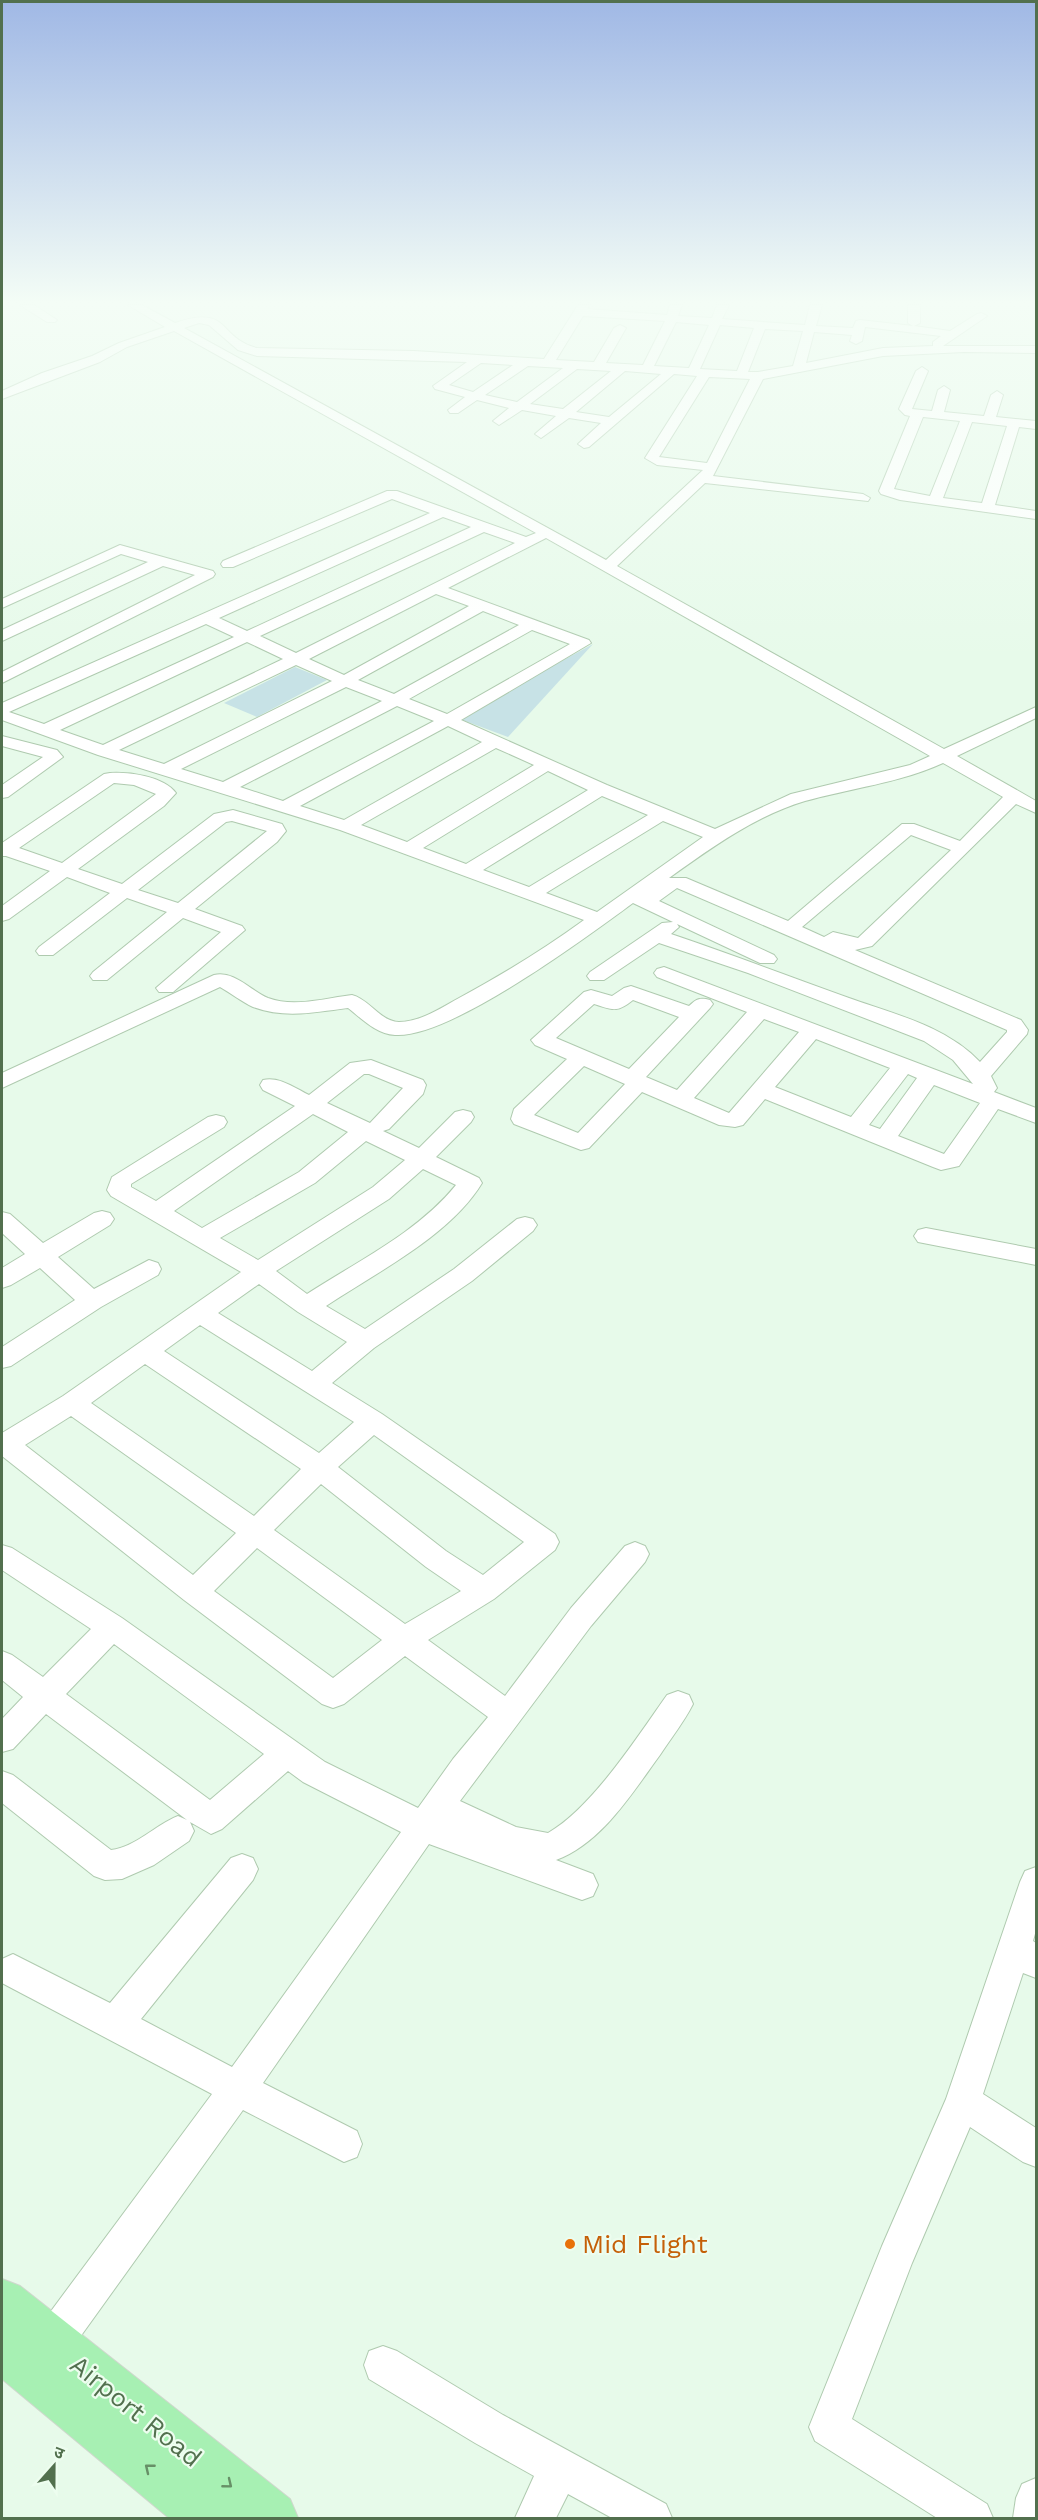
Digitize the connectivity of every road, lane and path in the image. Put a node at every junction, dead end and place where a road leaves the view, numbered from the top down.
1 (610, 422) edge
2 (346, 423) edge
3 (555, 423) edge
4 (671, 423) edge
5 (731, 423) edge
6 (914, 423) edge
7 (964, 423) edge
8 (1011, 423) edge
9 (1014, 423) junction
10 (1036, 425) edge
11 (541, 434) dead end
12 (584, 444) dead end
13 (701, 474) junction
14 (863, 498) dead end
15 (935, 501) junction
16 (987, 509) junction
17 (443, 512) junction
18 (1036, 515) edge
19 (483, 527) junction
20 (546, 533) junction
21 (528, 543) junction
22 (161, 561) junction
23 (607, 568) junction
24 (278, 584) junction
25 (436, 589) junction
26 (2, 604) edge
27 (481, 606) junction
28 (206, 618) junction
29 (531, 624) junction
30 (3, 634) edge
31 (248, 638) junction
32 (52, 652) junction
33 (296, 659) junction
34 (2, 678) edge
35 (345, 681) junction
36 (394, 701) junction
37 (2, 709) edge
38 (1036, 712) edge
39 (2, 715) edge
40 (448, 720) junction
41 (43, 731) junction
42 (2, 741) edge
43 (495, 741) junction
44 (104, 751) junction
45 (946, 756) junction
46 (546, 765) junction
47 (166, 770) junction
48 (225, 788) junction
49 (601, 789) junction
50 (2, 794) edge
51 (1015, 795) junction
52 (284, 807) junction
53 (1036, 807) edge
54 (662, 814) junction
55 (346, 826) junction
56 (716, 836) junction
57 (963, 848) junction
58 (408, 849) junction
59 (2, 850) edge
60 (64, 870) junction
61 (468, 871) junction
62 (124, 892) junction
63 (530, 894) junction
64 (638, 898) junction
65 (179, 911) junction
66 (2, 915) edge
67 (680, 918) junction
68 (599, 919) junction
69 (657, 936) junction
70 (46, 951) dead end
71 (565, 956) dead end
72 (760, 964) junction
73 (664, 973) dead end
74 (100, 976) dead end
75 (597, 976) dead end
76 (166, 988) dead end
77 (713, 994) junction
78 (760, 1011) junction
79 (693, 1015) junction
80 (811, 1031) junction
81 (580, 1058) junction
82 (903, 1066) junction
83 (980, 1075) junction
84 (929, 1076) junction
85 (2, 1081) edge
86 (636, 1081) junction
87 (272, 1085) dead end
88 (761, 1089) junction
89 (994, 1099) junction
90 (680, 1100) junction
91 (316, 1101) junction
92 (1036, 1116) edge
93 (463, 1117) dead end
94 (216, 1122) dead end
95 (373, 1126) junction
96 (855, 1128) junction
97 (883, 1140) junction
98 (427, 1154) junction
99 (156, 1212) junction
100 (102, 1219) dead end
101 (2, 1220) edge
102 (525, 1225) dead end
103 (926, 1236) dead end
104 (200, 1239) junction
105 (40, 1256) junction
106 (1036, 1257) edge
107 (149, 1269) dead end
108 (260, 1272) junction
109 (2, 1279) edge
110 (92, 1301) junction
111 (307, 1306) junction
112 (201, 1314) junction
113 (365, 1341) junction
114 (144, 1351) junction
115 (2, 1359) edge
116 (314, 1384) junction
117 (72, 1403) junction
118 (373, 1421) junction
119 (3, 1445) edge
120 (320, 1468) junction
121 (256, 1532) junction
122 (635, 1554) dead end
123 (2, 1556) edge
124 (484, 1591) junction
125 (194, 1592) junction
126 (112, 1627) junction
127 (404, 1640) junction
128 (2, 1664) edge
129 (46, 1695) junction
130 (678, 1704) dead end
131 (508, 1715) junction
132 (2, 1739) edge
133 (287, 1753) junction
134 (2, 1785) edge
135 (430, 1816) junction
136 (178, 1831) dead end
137 (242, 1869) dead end
138 (1036, 1882) edge
139 (582, 1885) dead end
140 (1025, 1955) edge
141 (13, 1971) dead end
142 (115, 2024) junction
143 (238, 2088) junction
144 (963, 2102) junction
145 (344, 2144) dead end
146 (1036, 2149) edge
147 (2, 2304) edge
148 (51, 2344) junction
149 (2, 2347) edge
150 (383, 2366) dead end
151 (559, 2468) junction
152 (1036, 2498) edge
153 (210, 2518) edge
154 (271, 2518) edge
155 (535, 2518) edge
156 (652, 2518) edge
157 (973, 2518) edge
158 (1033, 2518) edge

1 - 12 street
2 - 20 street
3 - 11 street
4 - 13 street
5 - 13 street
6 - 15 street
7 - 15 street
8 - 9 street
9 - 10 street
9 - 16 street
13 - 14 street
13 - 23 street
15 - 16 street
16 - 18 street
17 - 19 street
17 - 24 street
17 - 24 street
19 - 21 street
19 - 31 street
20 - 21 street
20 - 23 street
21 - 25 street
22 - 26 street
22 - 30 street
22 - 32 street
23 - 45 street
24 - 28 street
25 - 27 street
25 - 33 street
27 - 29 street
27 - 35 street
28 - 31 street
28 - 37 street
29 - 36 street
29 - 40 street
30 - 32 street
31 - 33 street
31 - 41 street
32 - 34 street
33 - 35 street
33 - 44 street
35 - 36 street
35 - 47 street
36 - 40 street
36 - 48 street
38 - 45 street
39 - 41 street
40 - 43 street
40 - 52 street
41 - 44 street
42 - 50 street
43 - 46 street
43 - 55 street
44 - 47 street
45 - 51 street
45 - 56 street
46 - 49 street
46 - 58 street
47 - 48 street
48 - 52 street
49 - 54 street
49 - 61 street
51 - 53 street
51 - 57 street
52 - 55 street
54 - 56 street
54 - 63 street
55 - 58 street
56 - 64 street
57 - 57 street
58 - 61 street
59 - 60 street
59 - 60 street
60 - 62 street
60 - 66 street
61 - 63 street
62 - 65 street
62 - 65 street
62 - 70 street
63 - 68 street
64 - 67 street
64 - 68 street
64 - 71 street
64 - 83 street
65 - 74 street
65 - 76 street
67 - 69 street
67 - 72 street
68 - 85 street
69 - 72 street
69 - 75 street
72 - 83 street
73 - 77 street
77 - 78 street
77 - 79 street
78 - 80 street
78 - 90 street
79 - 81 street
79 - 86 street
80 - 82 street
80 - 88 street
81 - 86 street
81 - 86 street
82 - 84 street
82 - 96 street
83 - 89 street
84 - 89 street
84 - 97 street
86 - 90 street
87 - 91 street
88 - 90 street
88 - 96 street
89 - 92 street
89 - 97 street
91 - 95 street
91 - 95 street
91 - 99 street
93 - 98 street
94 - 99 street
95 - 98 street
95 - 104 street
96 - 97 street
98 - 108 street
98 - 111 street
99 - 104 street
100 - 105 street
101 - 105 street
102 - 113 street
103 - 106 street
104 - 108 street
105 - 109 street
105 - 110 street
107 - 110 street
108 - 111 street
108 - 112 street
110 - 115 street
111 - 113 street
112 - 114 street
112 - 116 street
113 - 116 street
114 - 117 street
114 - 120 street
116 - 118 street
117 - 119 street
117 - 121 street
118 - 120 street
118 - 124 street
119 - 125 street
120 - 121 street
120 - 124 street
121 - 125 street
121 - 127 street
122 - 131 street
123 - 126 street
124 - 127 street
125 - 127 street
126 - 129 street
126 - 133 street
127 - 131 street
128 - 129 street
129 - 132 street
129 - 133 street
130 - 135 street
131 - 135 street
133 - 135 street
134 - 136 street
135 - 139 street
135 - 143 street
137 - 142 street
138 - 140 street
140 - 144 street
141 - 142 street
142 - 143 street
143 - 145 street
143 - 148 street
144 - 146 street
144 - 157 street
147 - 148 main road, Airport Road
148 -> 154 main road, Airport Road
153 -> 149 main road, Airport Road
150 - 151 street
151 - 155 street
151 - 156 street
152 - 158 street

